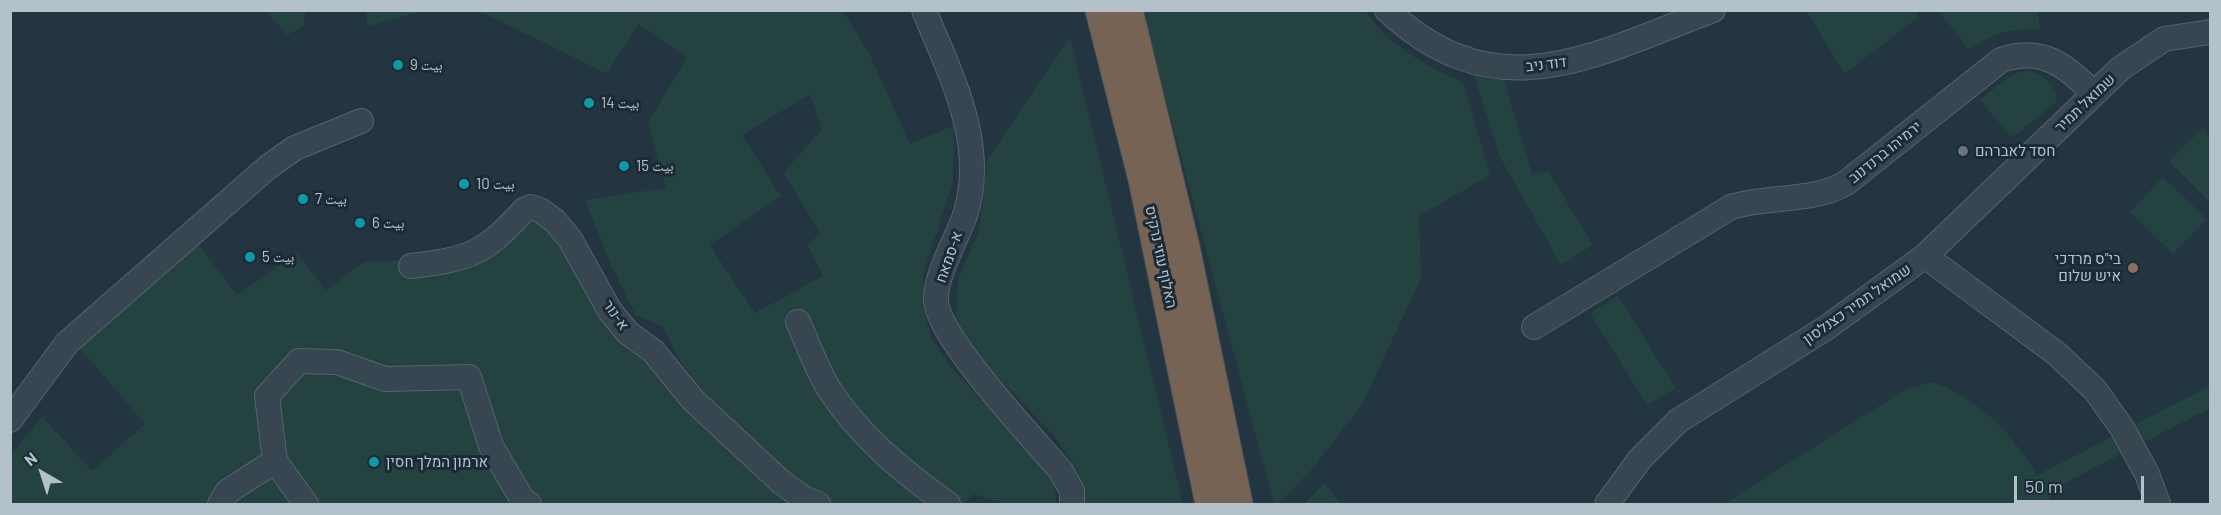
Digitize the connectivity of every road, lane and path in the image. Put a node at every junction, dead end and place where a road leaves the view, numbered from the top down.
1 (924, 10) edge
2 (1102, 10) edge
3 (1126, 10) edge
4 (1387, 10) edge
5 (1713, 10) edge
6 (2211, 32) edge
7 (2094, 94) junction
8 (361, 121) dead end
9 (1928, 256) junction
10 (411, 266) dead end
11 (798, 322) dead end
12 (1534, 327) dead end
13 (10, 420) edge
14 (275, 461) junction
15 (220, 504) edge
16 (306, 504) edge
17 (529, 504) edge
18 (818, 504) edge
19 (948, 504) edge
20 (1072, 504) edge
21 (1212, 504) edge
22 (1236, 504) edge
23 (1607, 504) edge
24 (2158, 504) edge

1 - 20 street, א-סמאח
2 - 21 highway, האלוף עוזי נרקיס
3 - 22 highway, האלוף עוזי נרקיס
4 - 5 street, דוד ניב
6 - 7 street, שמואל תמיר
7 - 9 street, שמואל תמיר
7 - 12 street, ירמיהו ברנדנוב
8 - 13 street
9 - 23 street, שמואל תמיר כצנלסון
9 - 24 street, שמואל תמיר כצנלסון
10 - 18 street, א-נור
11 - 19 street
14 - 15 street
14 - 16 street
14 - 17 street

